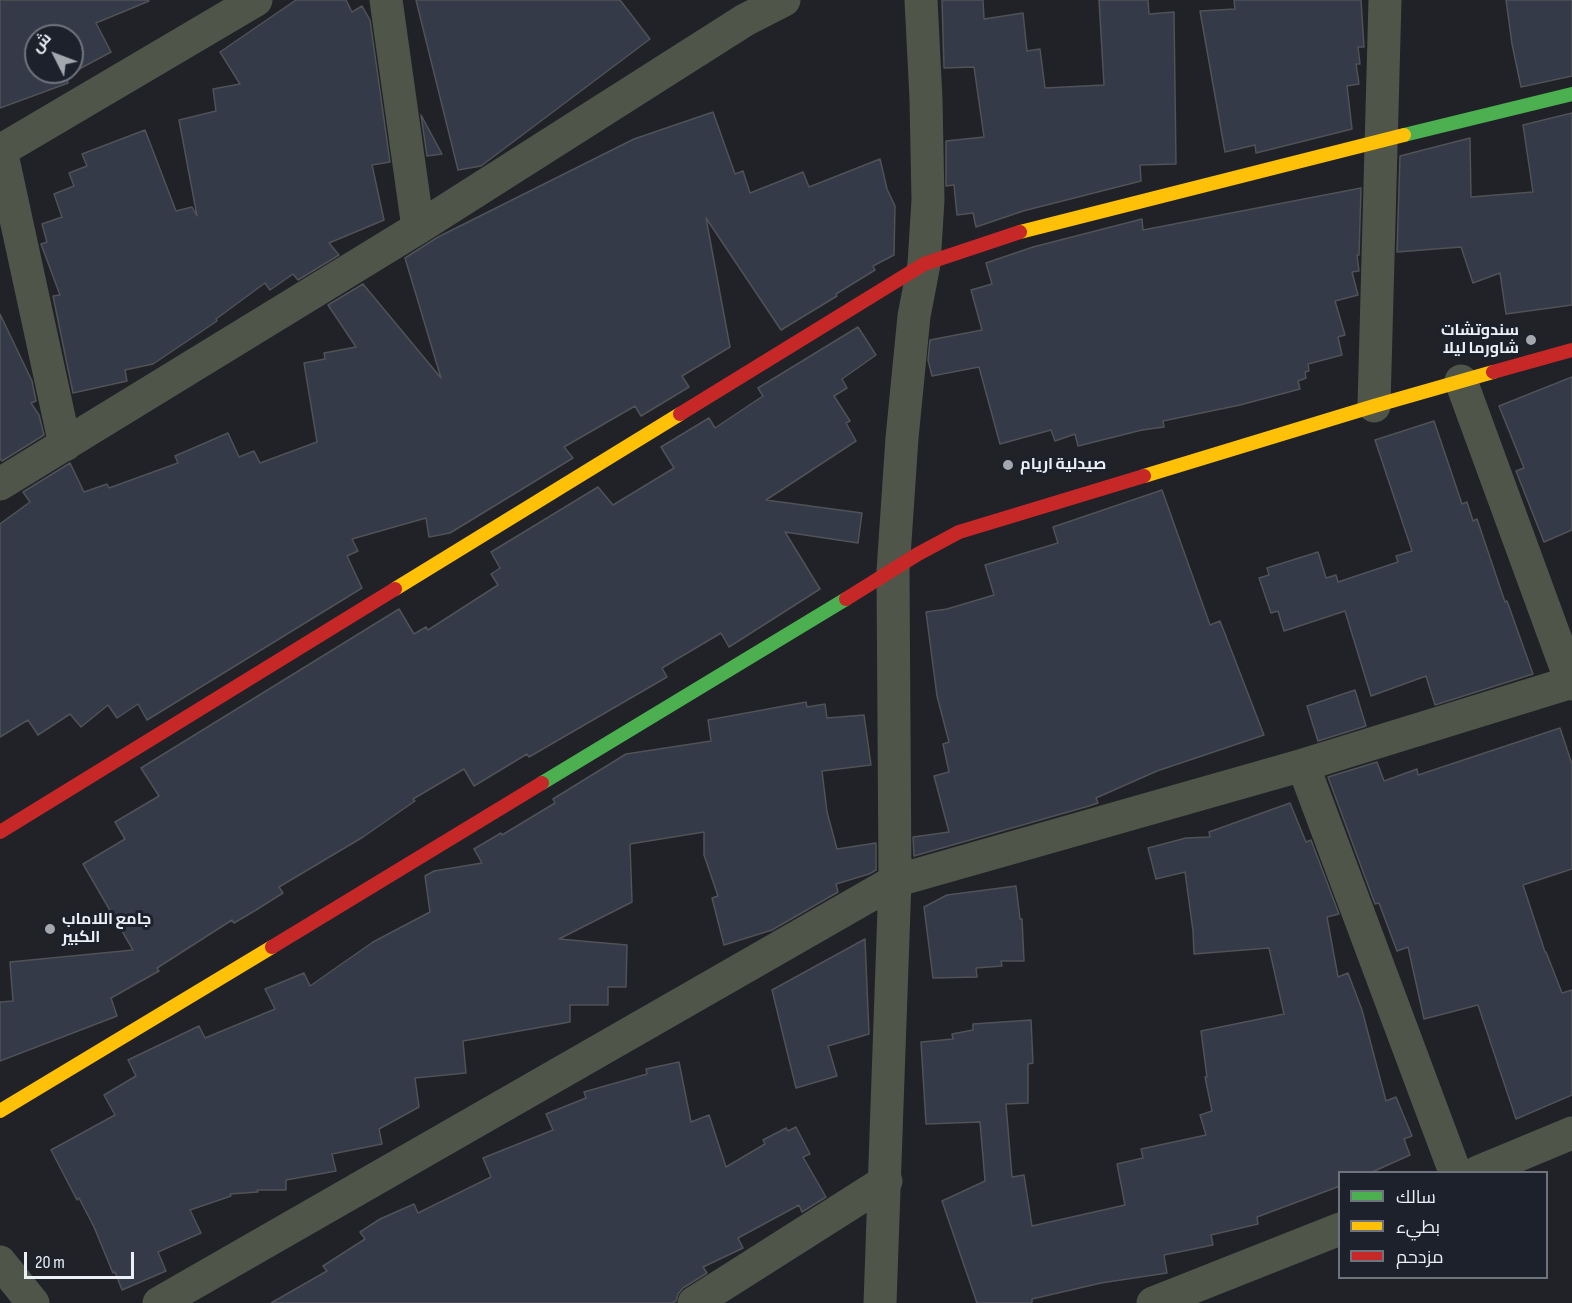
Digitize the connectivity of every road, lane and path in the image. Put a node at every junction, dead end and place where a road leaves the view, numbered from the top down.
1 (256, 0) edge
2 (386, 0) edge
3 (784, 0) edge
4 (921, 0) edge
5 (1385, 0) edge
6 (745, 10) edge
7 (1572, 94) edge
8 (1380, 142) junction
9 (0, 150) edge
10 (418, 228) junction
11 (924, 264) junction
12 (1572, 350) edge
13 (1461, 381) junction
14 (1374, 406) junction
15 (66, 445) junction
16 (0, 484) edge
17 (893, 571) junction
18 (1572, 682) edge
19 (1303, 765) junction
20 (0, 832) edge
21 (895, 881) junction
22 (0, 1110) edge
23 (1572, 1133) edge
24 (1454, 1171) edge
25 (1483, 1171) edge
26 (886, 1181) junction
27 (1338, 1229) edge
28 (0, 1263) edge
29 (33, 1303) edge
30 (159, 1303) edge
31 (693, 1303) edge
32 (880, 1303) edge
33 (1153, 1303) edge

1 - 9 street
2 - 10 street
3 - 6 street
4 - 11 street
5 - 8 street
6 - 10 street
7 - 8 street
8 - 11 street
8 - 14 street
9 - 15 street
10 - 15 street
11 - 17 street
11 - 20 street
12 - 13 street
13 - 14 street
13 - 18 street
14 - 17 street
15 - 16 street
17 - 21 street
17 - 22 street
18 - 19 street
19 - 21 street
19 - 24 street
21 - 26 street
21 - 30 street
23 - 25 street
26 - 31 street
26 - 32 street
27 - 33 street
28 - 29 street

